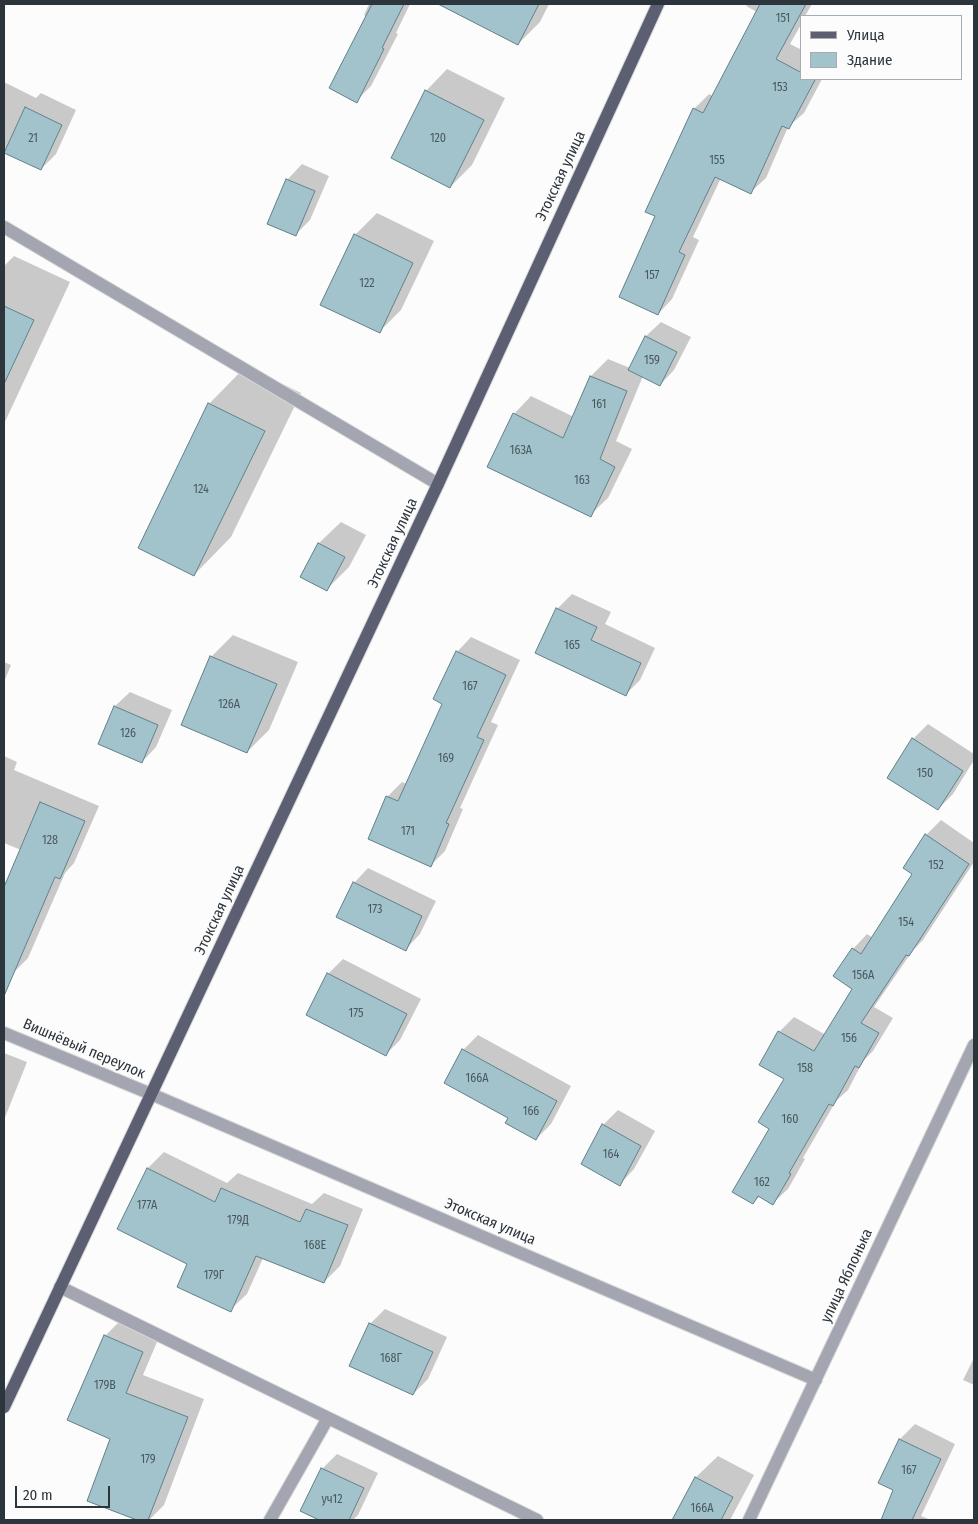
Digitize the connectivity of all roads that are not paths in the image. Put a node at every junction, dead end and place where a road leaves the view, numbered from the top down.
1 (658, 4) edge
2 (4, 227) edge
3 (438, 484) junction
4 (4, 1033) edge
5 (974, 1045) edge
6 (151, 1094) junction
7 (60, 1287) junction
8 (816, 1380) junction
9 (4, 1407) edge
10 (328, 1418) junction
11 (270, 1520) edge
12 (536, 1520) edge
13 (749, 1520) edge

1 - 3 main road, Этокская улица
2 - 3 street
3 - 6 main road, Этокская улица
4 - 6 street, Вишнёвый переулок
5 - 8 street, улица Яблонька
6 - 7 main road, Этокская улица
6 - 8 street, Этокская улица
7 - 9 main road, Этокская улица
7 - 10 street
8 - 13 street, улица Яблонька
10 - 11 street
10 - 12 street

